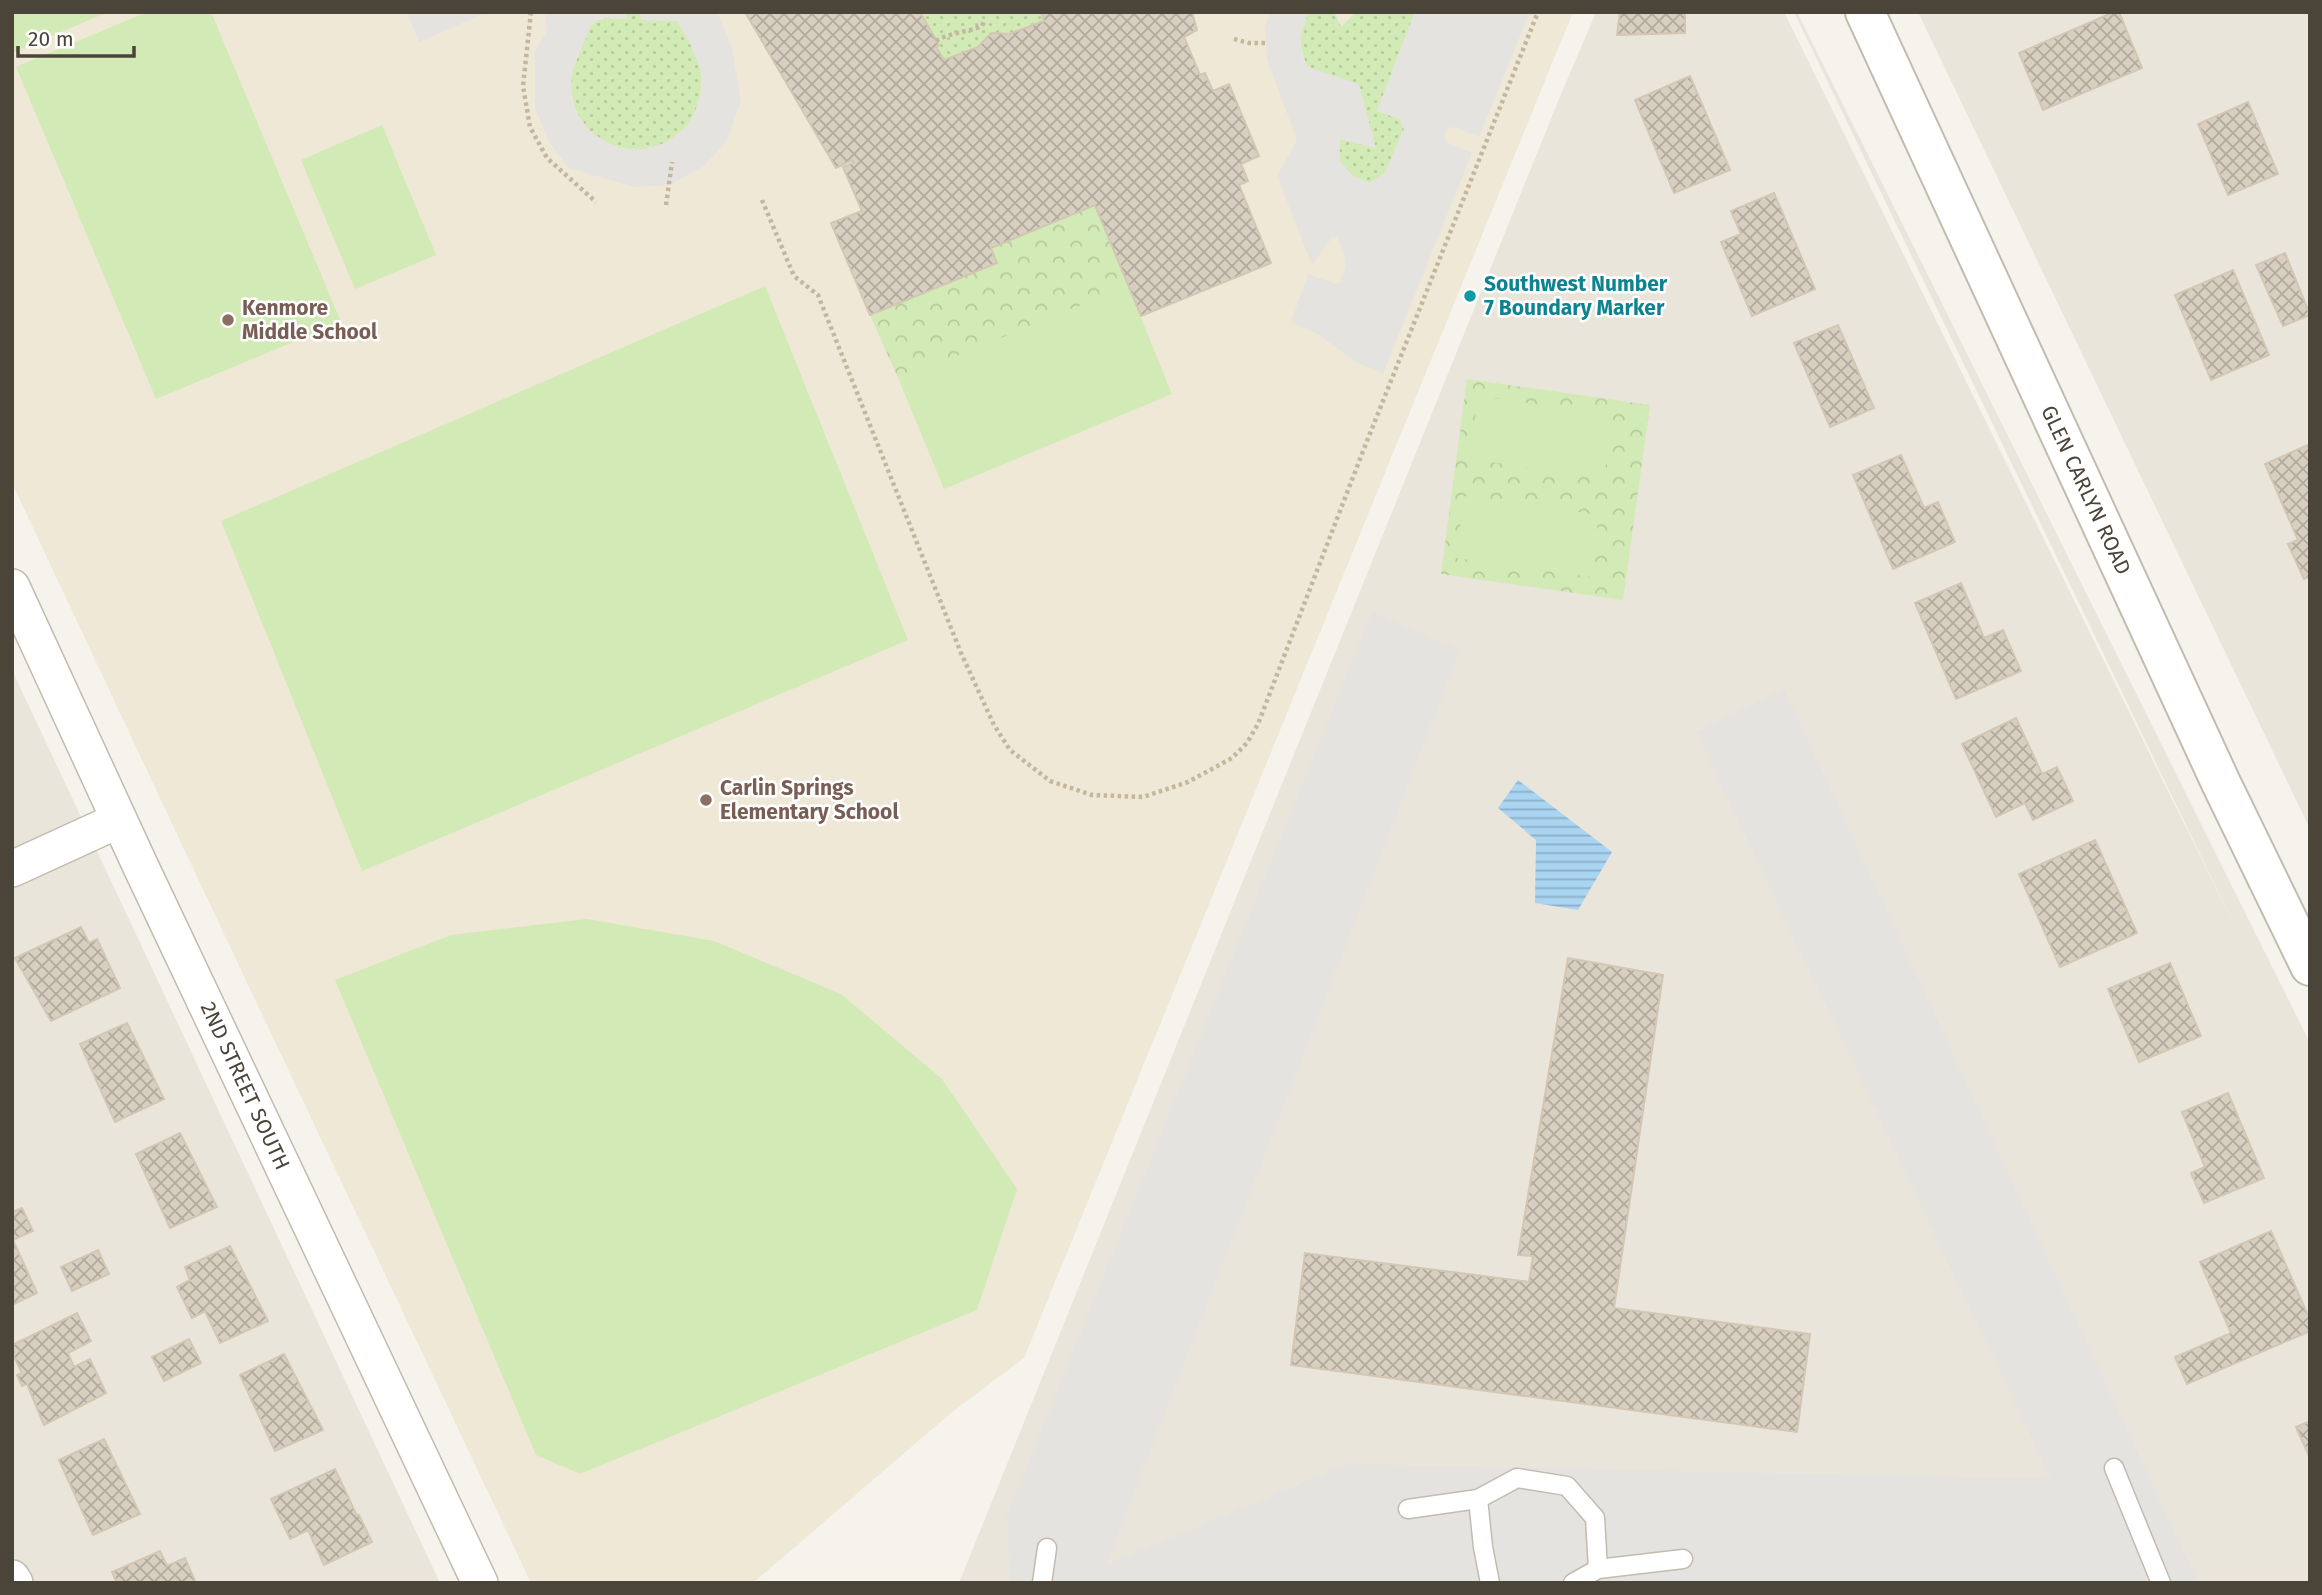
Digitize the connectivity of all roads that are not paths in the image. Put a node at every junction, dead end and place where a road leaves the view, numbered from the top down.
1 (1865, 12) edge
2 (12, 587) edge
3 (119, 820) junction
4 (12, 869) edge
5 (2310, 966) edge
6 (2114, 1468) dead end
7 (1478, 1499) junction
8 (1408, 1509) dead end
9 (1047, 1548) dead end
10 (1683, 1559) dead end
11 (1598, 1569) junction
12 (12, 1578) edge
13 (15, 1583) edge
14 (481, 1583) edge
15 (1042, 1583) edge
16 (1490, 1583) edge
17 (1573, 1583) edge
18 (2161, 1583) edge

1 - 5 street, GLEN CARLYN ROAD
2 - 3 street, 2ND STREET SOUTH
3 - 4 street
3 - 14 street, 2ND STREET SOUTH
6 - 18 lane
7 - 8 lane
7 - 11 lane
7 - 16 lane
9 - 15 lane
10 - 11 lane
11 - 17 lane
12 - 13 street

